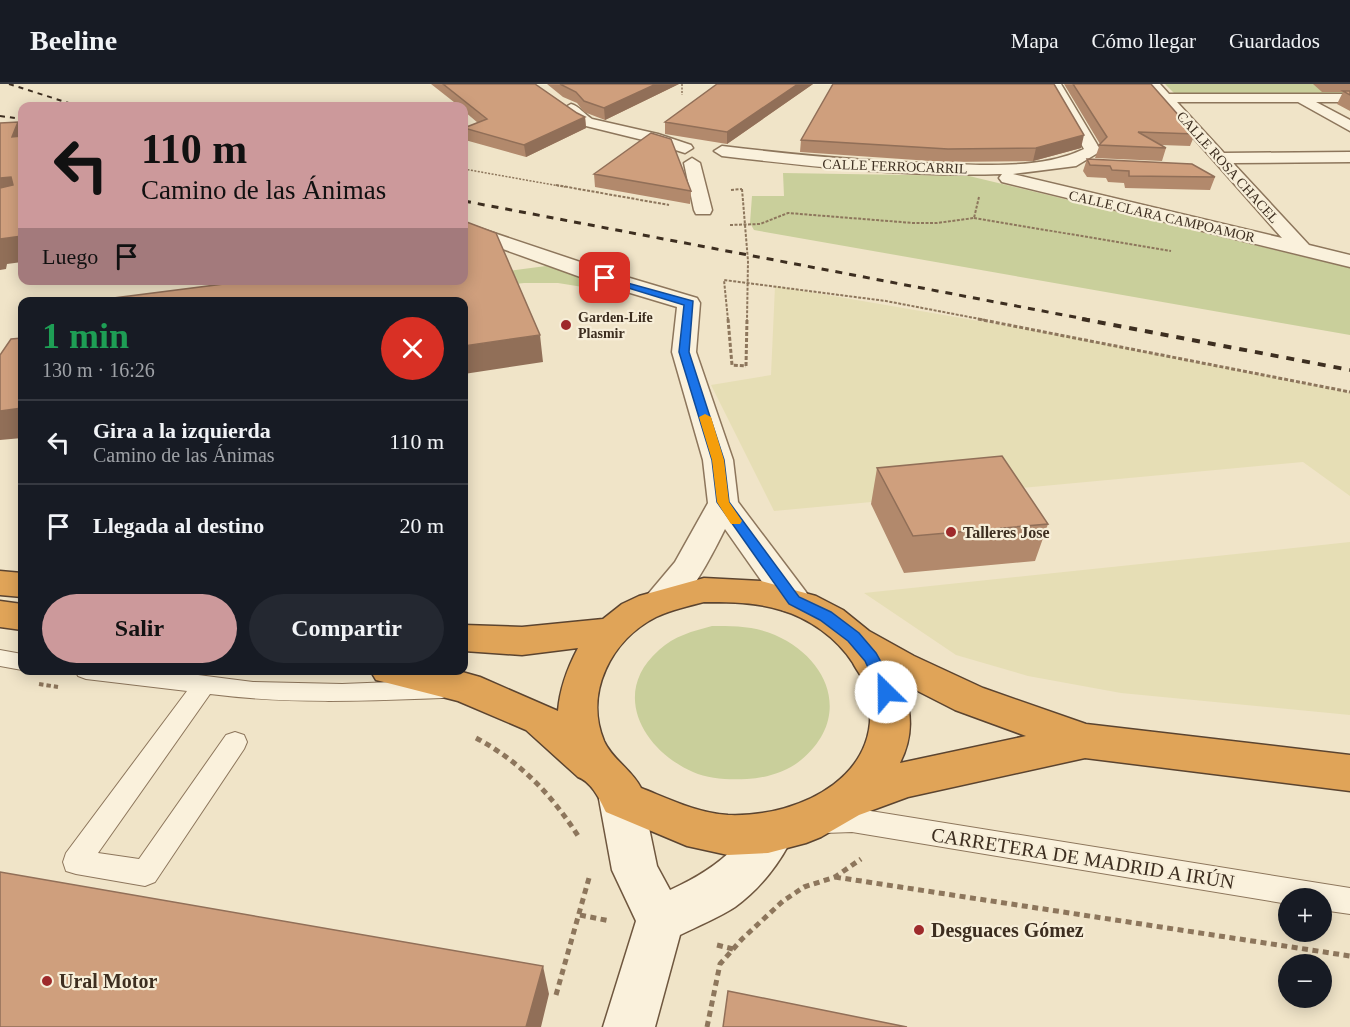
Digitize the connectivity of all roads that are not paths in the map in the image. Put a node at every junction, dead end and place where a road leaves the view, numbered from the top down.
1 (1054, 84) edge
2 (1153, 84) edge
3 (583, 96) edge
4 (1166, 98) junction
5 (1350, 98) edge
6 (1305, 102) dead end
7 (1350, 126) edge
8 (702, 151) junction
9 (1220, 158) junction
10 (1350, 158) edge
11 (1074, 162) junction
12 (1103, 165) edge
13 (976, 169) junction
14 (703, 210) road end
15 (468, 230) edge
16 (1311, 252) junction
17 (1350, 254) edge
18 (1350, 261) edge
19 (723, 502) junction
20 (0, 583) edge
21 (18, 585) edge
22 (660, 600) junction
23 (794, 601) junction
24 (0, 614) edge
25 (18, 616) edge
26 (611, 631) junction
27 (853, 637) junction
28 (468, 638) edge
29 (0, 658) edge
30 (18, 661) edge
31 (125, 675) edge
32 (410, 675) edge
33 (204, 685) junction
34 (466, 688) junction
35 (1084, 741) junction
36 (235, 742) dead end
37 (1350, 773) edge
38 (612, 787) junction
39 (850, 800) junction
40 (816, 820) junction
41 (772, 834) junction
42 (1350, 901) edge
43 (660, 920) junction
44 (628, 1027) edge

1 - 11 street
2 - 4 street, CALLE ROSA CHACEL
3 - 8 street, CALLE FERROCARRIL
4 - 5 street
4 - 9 street, CALLE ROSA CHACEL
6 - 7 street
8 - 13 street, CALLE FERROCARRIL
8 - 14 street
9 - 10 street
9 - 16 street, CALLE ROSA CHACEL
11 - 12 street, CALLE FERROCARRIL
11 - 13 street, CALLE FERROCARRIL
13 - 16 street, CALLE CLARA CAMPOAMOR
15 - 19 street
16 - 17 street
16 - 18 street, CALLE CLARA CAMPOAMOR
19 - 22 street
19 - 23 street
20 - 21 highway
22 - 23 highway
22 - 26 highway
23 - 27 highway
24 - 25 highway
26 - 28 highway
26 - 38 highway
27 - 35 highway
27 - 39 highway
29 - 30 lane
31 - 33 lane
32 - 34 highway
33 - 34 lane
33 - 36 lane
34 - 38 highway
35 - 37 highway
35 - 39 highway
38 - 41 highway
38 - 43 street
39 - 40 highway
40 - 41 highway
40 - 42 lane, CARRETERA DE MADRID A IRÚN
41 - 43 street
43 - 44 street

